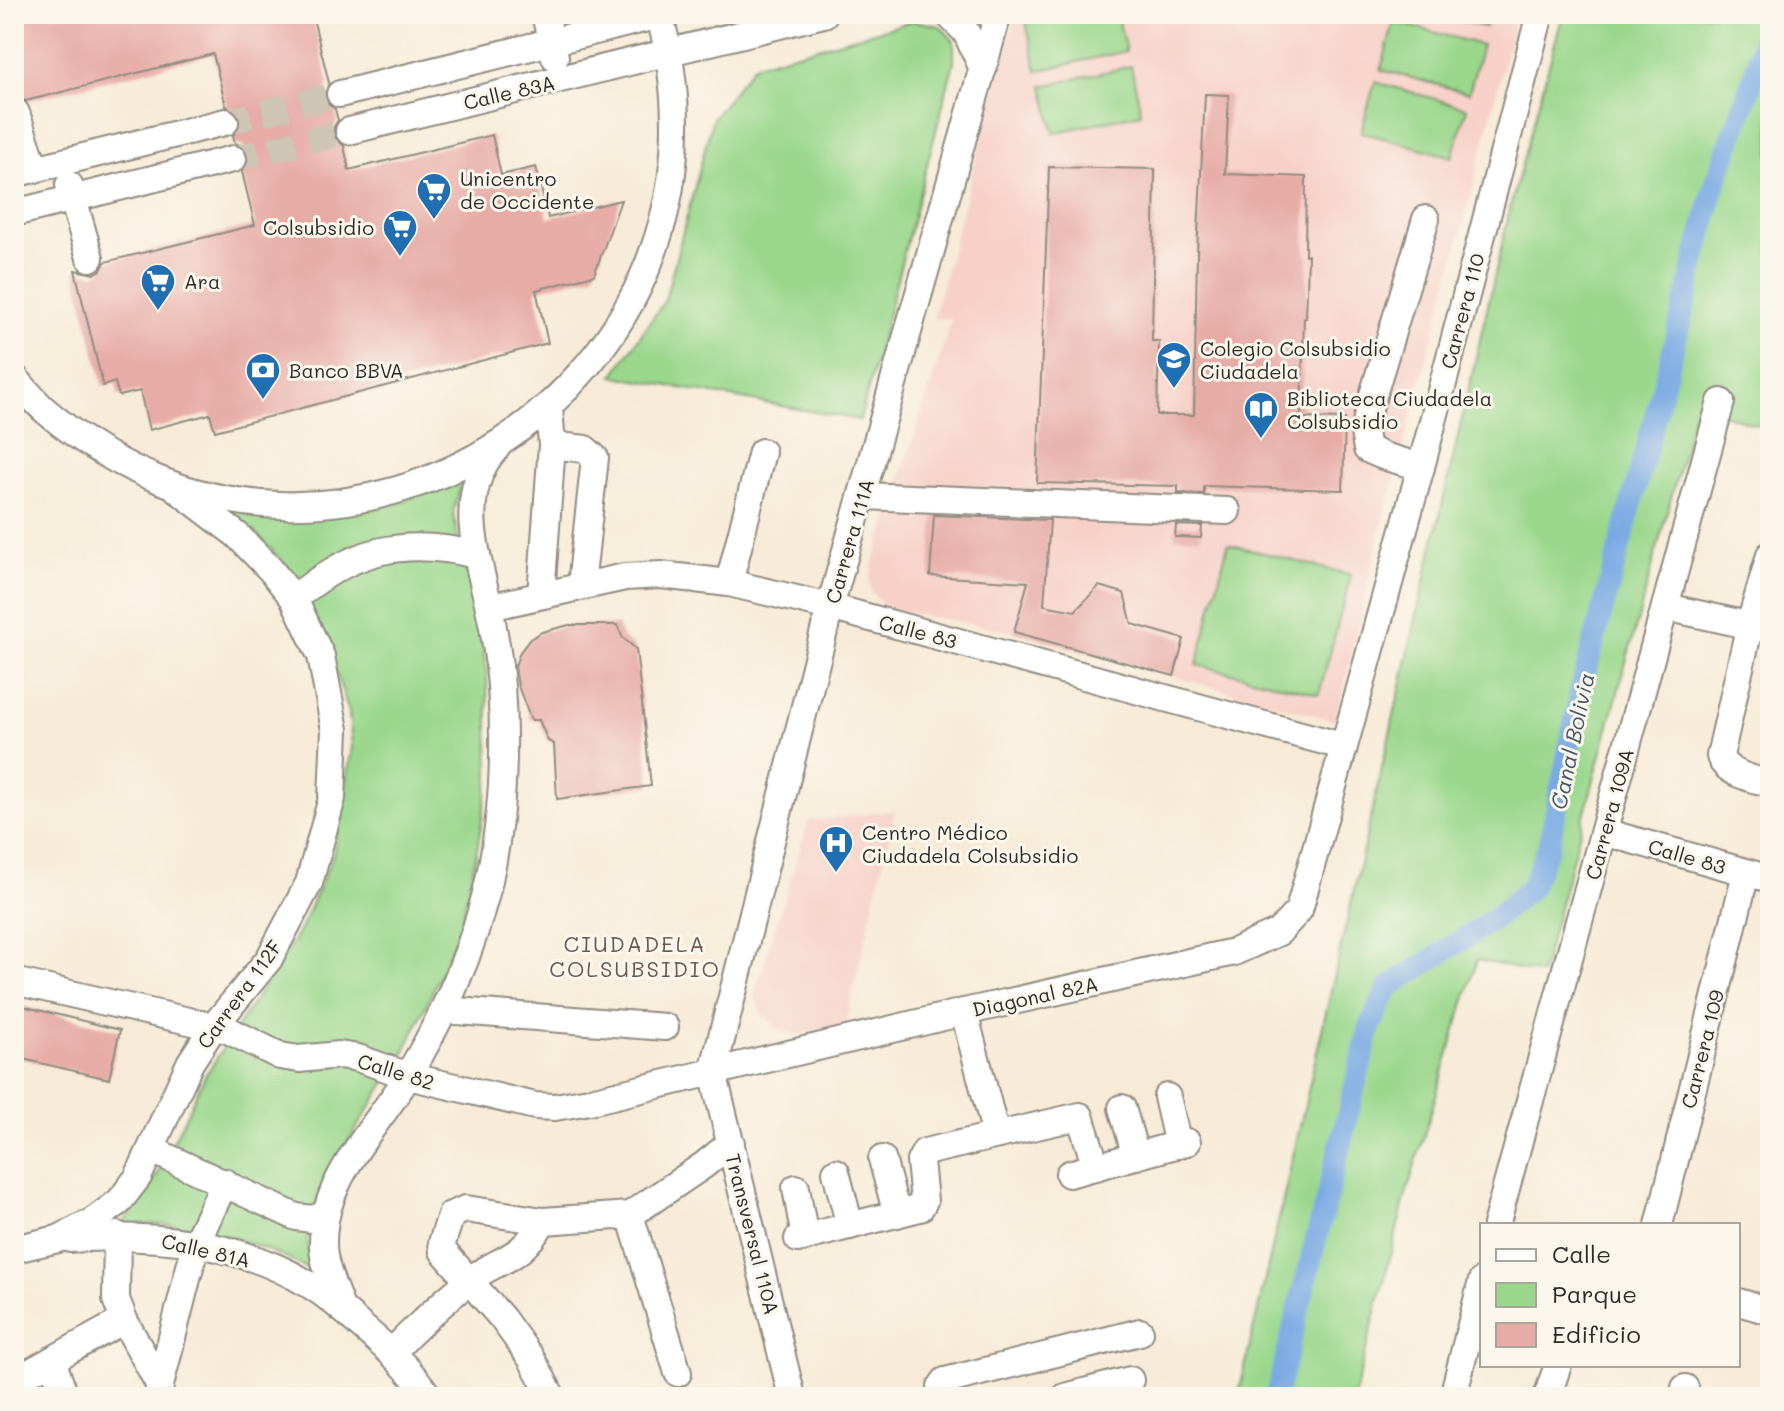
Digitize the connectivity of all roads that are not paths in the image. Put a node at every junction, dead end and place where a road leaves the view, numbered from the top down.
1 (545, 14) edge
2 (661, 14) edge
3 (824, 14) edge
4 (948, 14) edge
5 (998, 14) edge
6 (1540, 14) edge
7 (552, 43) junction
8 (669, 52) junction
9 (983, 69) junction
10 (560, 80) junction
11 (16, 113) dead end
12 (63, 162) junction
13 (24, 171) edge
14 (73, 198) junction
15 (14, 213) edge
16 (1426, 219) dead end
17 (90, 258) dead end
18 (14, 377) edge
19 (1721, 402) dead end
20 (549, 408) junction
21 (552, 445) junction
22 (497, 447) junction
23 (762, 452) dead end
24 (1421, 467) junction
25 (169, 483) junction
26 (863, 496) junction
27 (1227, 511) dead end
28 (477, 555) junction
29 (1770, 555) edge
30 (729, 583) junction
31 (581, 586) junction
32 (541, 595) junction
33 (294, 599) junction
34 (489, 607) junction
35 (830, 607) junction
36 (1666, 607) junction
37 (1760, 627) edge
38 (1342, 746) junction
39 (1770, 782) edge
40 (1604, 832) junction
41 (1758, 876) edge
42 (14, 981) edge
43 (444, 1010) junction
44 (964, 1012) junction
45 (214, 1026) junction
46 (665, 1027) dead end
47 (713, 1072) junction
48 (408, 1076) junction
49 (1167, 1097) dead end
50 (595, 1100) joint
51 (1122, 1108) dead end
52 (996, 1135) junction
53 (731, 1143) junction
54 (152, 1150) junction
55 (1136, 1156) junction
56 (882, 1159) dead end
57 (1096, 1167) junction
58 (836, 1172) dead end
59 (1069, 1174) dead end
60 (225, 1182) junction
61 (796, 1188) dead end
62 (326, 1214) junction
63 (897, 1214) junction
64 (630, 1215) junction
65 (543, 1221) junction
66 (1497, 1223) edge
67 (1660, 1223) edge
68 (850, 1226) junction
69 (117, 1235) junction
70 (58, 1239) junction
71 (196, 1243) junction
72 (14, 1249) edge
73 (469, 1280) junction
74 (1740, 1303) edge
75 (341, 1308) junction
76 (1478, 1310) edge
77 (1770, 1311) edge
78 (124, 1320) junction
79 (1140, 1332) dead end
80 (392, 1352) junction
81 (52, 1360) junction
82 (1557, 1367) edge
83 (678, 1373) dead end
84 (1130, 1380) dead end
85 (14, 1381) edge
86 (158, 1392) edge
87 (60, 1397) edge
88 (429, 1397) edge
89 (552, 1397) edge
90 (792, 1397) edge
91 (943, 1397) edge
92 (1065, 1397) edge
93 (1453, 1397) edge
94 (1547, 1397) edge

1 - 7 street
2 - 7 street, Calle 83A
2 - 8 street
3 - 8 street, Calle 83A
4 - 9 street
5 - 9 street, Carrera 111A
6 - 24 street, Carrera 110
7 - 10 street
7 - 10 street, Calle 83A
8 - 10 street, Calle 83A
8 - 20 street
9 - 26 street, Carrera 111A
11 - 13 street
12 - 13 street
12 - 14 street
12 - 14 street
14 - 15 street
14 - 17 street
16 - 24 street
18 - 25 street
19 - 36 street, Carrera 109A
20 - 21 street
20 - 22 street
21 - 31 street
21 - 32 street
22 - 25 street
22 - 28 street
23 - 30 street
24 - 38 street, Carrera 110
25 - 33 street, Carrera 112F
26 - 27 street
26 - 35 street, Carrera 111A
28 - 33 street
28 - 34 street
29 - 37 street
30 - 31 street, Calle 83
30 - 35 street, Calle 83
31 - 32 street, Calle 83
32 - 34 street, Calle 83
33 - 45 street, Carrera 112F
34 - 43 street
35 - 38 street, Calle 83
35 - 47 street, Carrera 111A
36 - 37 street
36 - 40 street, Carrera 109A
37 - 39 street
38 - 44 street, Diagonal 82A
40 - 41 street, Calle 83
40 - 66 street, Carrera 109A
41 - 67 street, Carrera 109
42 - 45 street, Calle 82
43 - 46 street
43 - 48 street
44 - 47 street, Diagonal 82A
44 - 52 street
45 - 48 street, Calle 82
45 - 54 street, Carrera 112F
47 - 50 street, Diagonal 82A
47 - 53 street, Transversal 110A
48 - 50 street, Calle 82
48 - 62 street
49 - 55 street
51 - 55 street
52 - 57 street
52 - 63 street
53 - 64 street
53 - 90 street, Transversal 110A
54 - 60 street
54 - 70 street, Carrera 112F
55 - 57 street
56 - 63 street
57 - 59 street
58 - 68 street
60 - 62 street
60 - 71 street
61 - 68 street
62 - 75 street
63 - 68 street
64 - 65 street
64 - 83 street
65 - 73 street
65 - 73 street
69 - 70 street, Calle 81A
69 - 71 street, Calle 81A
69 - 78 street
70 - 72 street, Carrera 112F
71 - 75 street, Calle 81A
71 - 86 street
73 - 80 street
73 - 89 street
74 - 77 street
75 - 80 street, Calle 81A
76 - 93 street
78 - 81 street
78 - 86 street
79 - 91 street
80 - 88 street, Calle 81A
81 - 85 street
81 - 87 street
82 - 94 street
84 - 92 street

